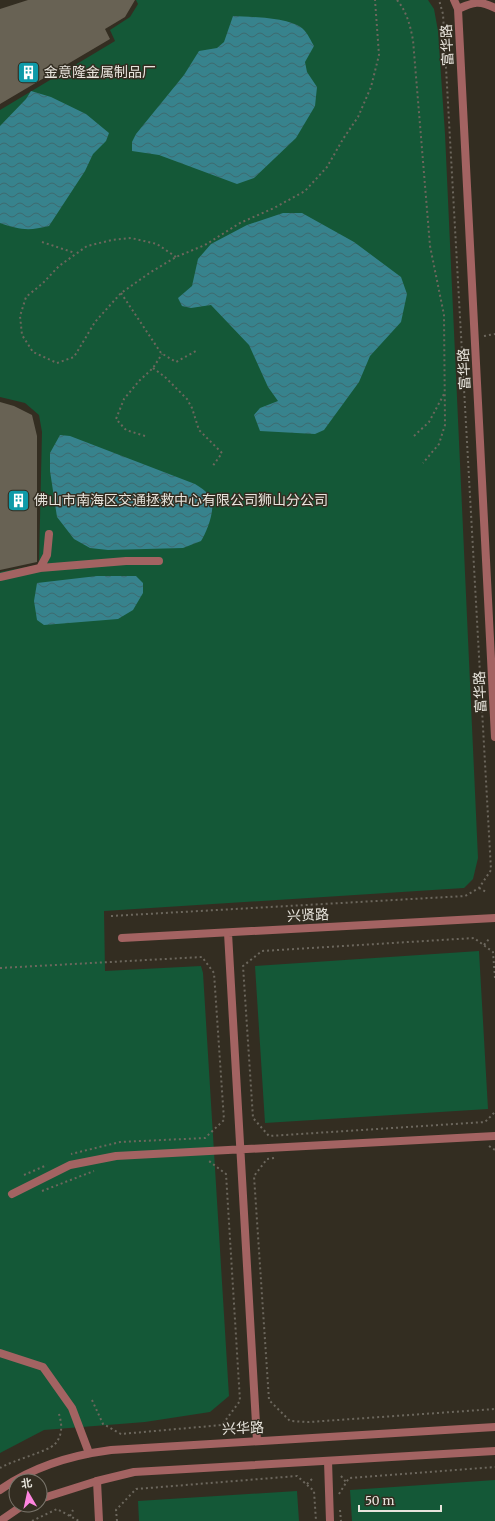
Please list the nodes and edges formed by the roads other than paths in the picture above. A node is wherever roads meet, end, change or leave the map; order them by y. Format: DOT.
graph roads {
  1 [pos="454,0"];
  2 [pos="495,8"];
  3 [pos="458,9"];
  4 [pos="49,534"];
  5 [pos="159,561"];
  6 [pos="40,568"];
  7 [pos="0,577"];
  8 [pos="495,737"];
  9 [pos="495,918"];
  10 [pos="228,933"];
  11 [pos="122,938"];
  12 [pos="495,1136"];
  13 [pos="241,1149"];
  14 [pos="12,1194"];
  15 [pos="0,1353"];
  16 [pos="495,1428"];
  17 [pos="257,1440"];
  18 [pos="495,1451"];
  19 [pos="89,1453"];
  20 [pos="328,1461"];
  21 [pos="97,1481"];
  22 [pos="0,1490"];
  23 [pos="48,1496"];
  24 [pos="12,1513"];
  25 [pos="0,1521"];
  26 [pos="99,1521"];
  27 [pos="330,1521"];
  1 -- 3 [label="street, 富华路"];
  2 -- 3 [label="street"];
  3 -- 8 [label="street, 富华路"];
  4 -- 6 [label="street"];
  5 -- 6 [label="street"];
  6 -- 7 [label="street"];
  9 -- 10 [label="street, 兴贤路"];
  10 -- 11 [label="street, 兴贤路"];
  10 -- 13 [label="street"];
  12 -- 13 [label="street"];
  13 -- 14 [label="street"];
  13 -- 17 [label="street"];
  15 -- 19 [label="street"];
  16 -- 17 [label="street, 兴华路"];
  17 -- 19 [label="street, 兴华路"];
  18 -- 20 [label="street"];
  19 -- 22 [label="street, 兴华路"];
  20 -- 21 [label="street"];
  20 -- 27 [label="street"];
  21 -- 23 [label="street"];
  21 -- 26 [label="street"];
  24 -- 25 [label="street"];
}
